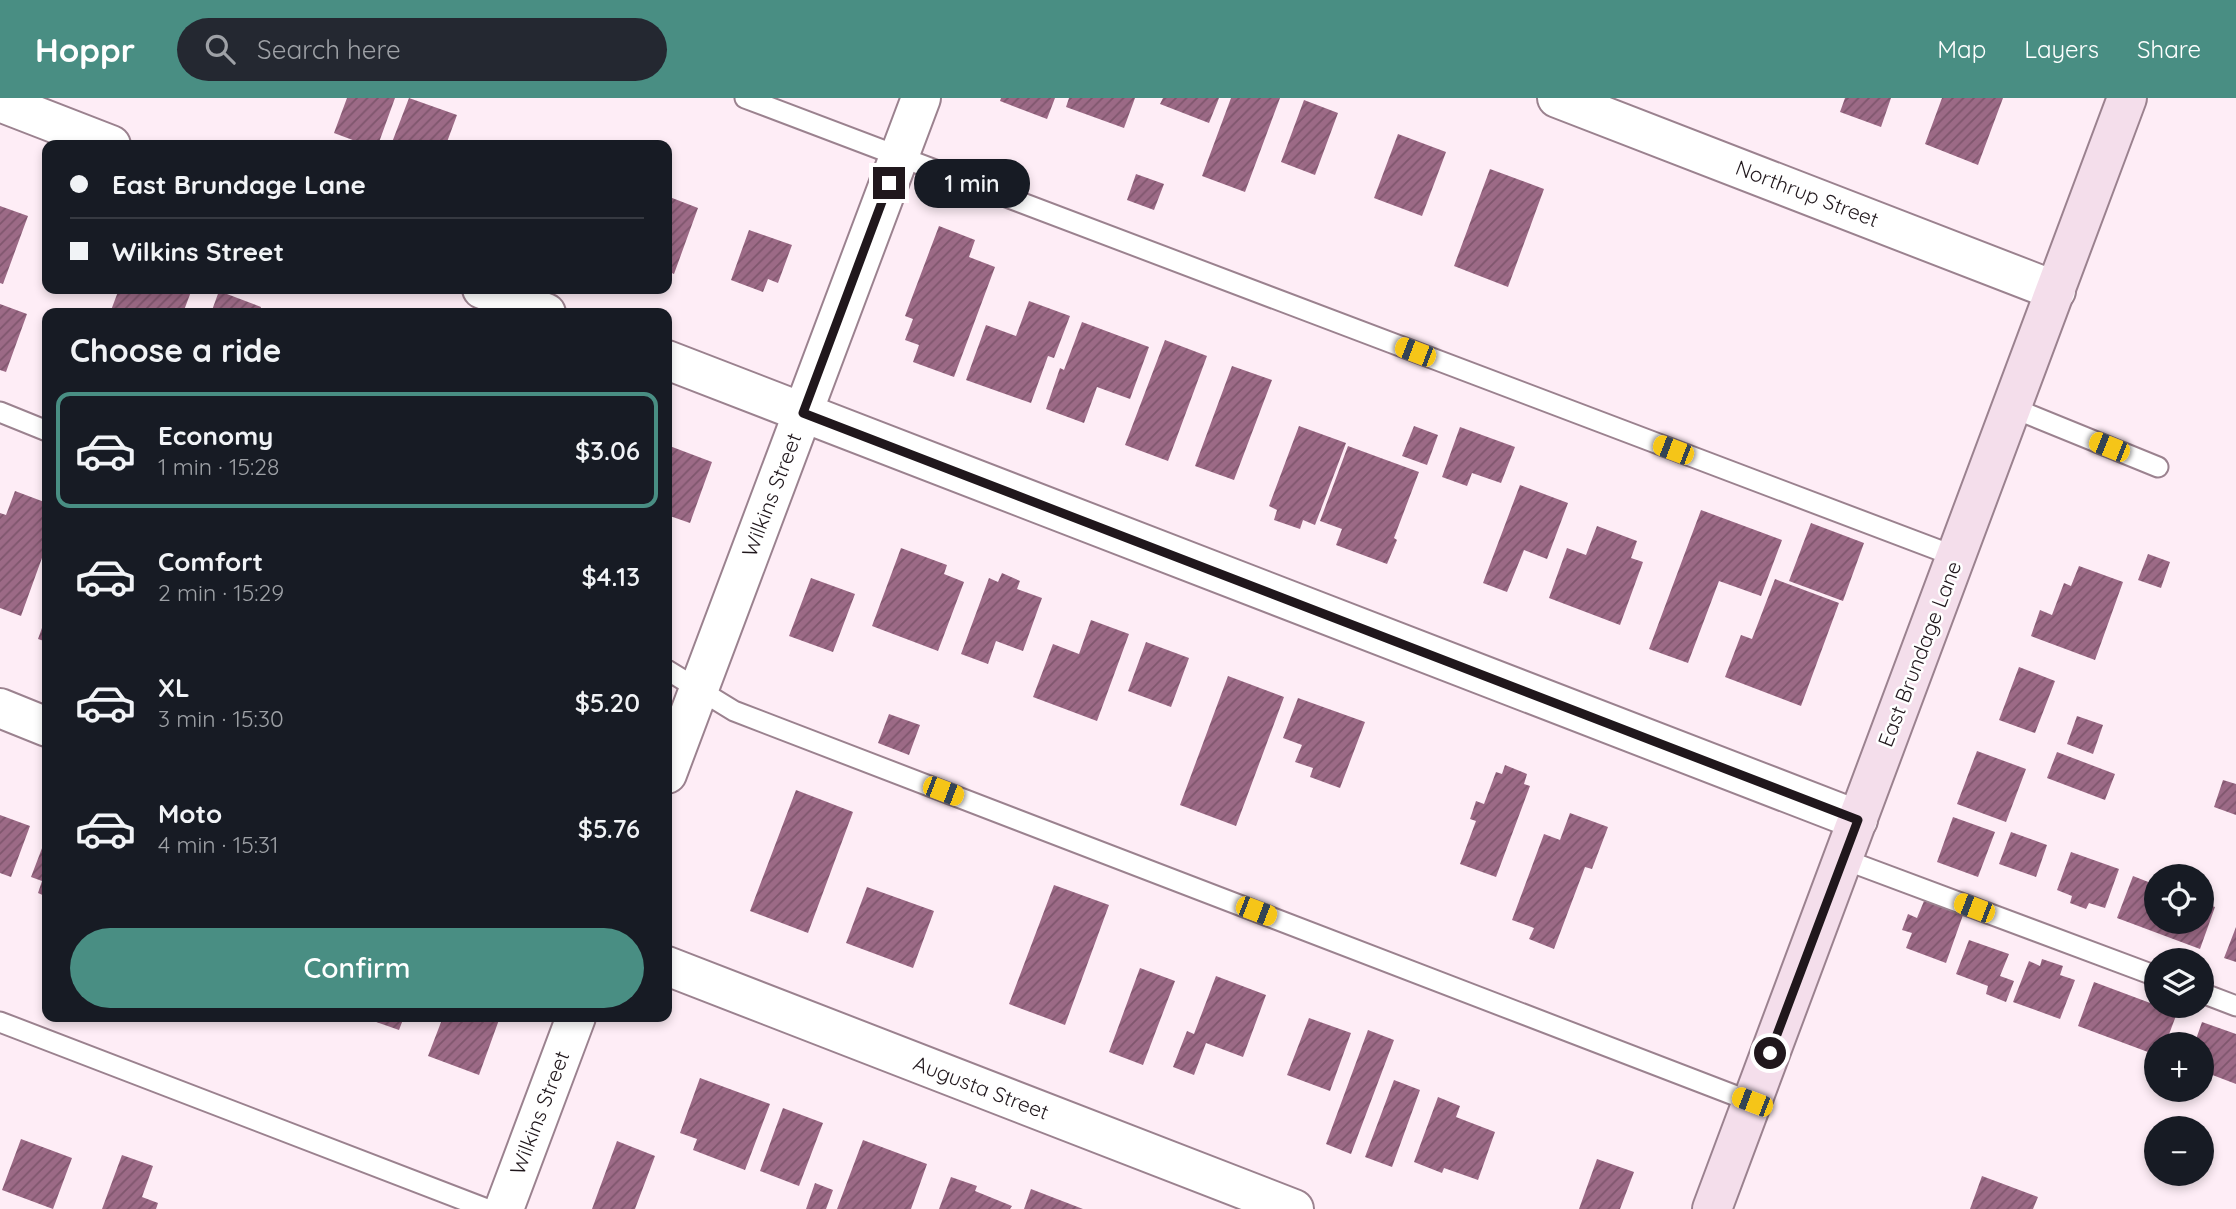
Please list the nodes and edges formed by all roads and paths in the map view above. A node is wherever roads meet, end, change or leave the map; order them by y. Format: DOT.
graph roads {
  1 [pos="745,98"];
  2 [pos="921,98"];
  3 [pos="1558,98"];
  4 [pos="2127,98"];
  5 [pos="0,102"];
  6 [pos="98,140"];
  7 [pos="899,157"];
  8 [pos="2056,291"];
  9 [pos="495,294"];
  10 [pos="533,308"];
  11 [pos="672,362"];
  12 [pos="2013,408"];
  13 [pos="0,412"];
  14 [pos="803,413"];
  15 [pos="42,428"];
  16 [pos="2158,467"];
  17 [pos="1956,557"];
  18 [pos="672,673"];
  19 [pos="698,691"];
  20 [pos="0,708"];
  21 [pos="42,725"];
  22 [pos="672,761"];
  23 [pos="1858,820"];
  24 [pos="1843,859"];
  25 [pos="672,968"];
  26 [pos="2144,972"];
  27 [pos="2214,998"];
  28 [pos="2236,1006"];
  29 [pos="0,1022"];
  30 [pos="574,1022"];
  31 [pos="1752,1102"];
  32 [pos="487,1209"];
  33 [pos="504,1209"];
  34 [pos="1294,1209"];
  35 [pos="1712,1209"];
  1 -- 7 [label="lane"];
  2 -- 7 [label="street, Wilkins Street"];
  3 -- 8 [label="street, Northrup Street"];
  4 -- 8 [label="main road, East Brundage Lane"];
  5 -- 6 [label="street"];
  7 -- 14 [label="street, Wilkins Street"];
  7 -- 17 [label="lane"];
  8 -- 12 [label="main road, East Brundage Lane"];
  9 -- 10 [label="street"];
  11 -- 14 [label="street"];
  12 -- 16 [label="lane"];
  12 -- 17 [label="main road, East Brundage Lane"];
  13 -- 15 [label="lane"];
  14 -- 19 [label="street, Wilkins Street"];
  14 -- 23 [label="street"];
  17 -- 23 [label="main road, East Brundage Lane"];
  18 -- 19 [label="lane"];
  19 -- 22 [label="street, Wilkins Street"];
  19 -- 31 [label="lane"];
  20 -- 21 [label="street"];
  23 -- 24 [label="main road, East Brundage Lane"];
  24 -- 26 [label="lane"];
  24 -- 31 [label="main road, East Brundage Lane"];
  25 -- 34 [label="street, Augusta Street"];
  27 -- 28 [label="lane"];
  29 -- 32 [label="lane"];
  30 -- 33 [label="street, Wilkins Street"];
  31 -- 35 [label="main road, East Brundage Lane"];
}
